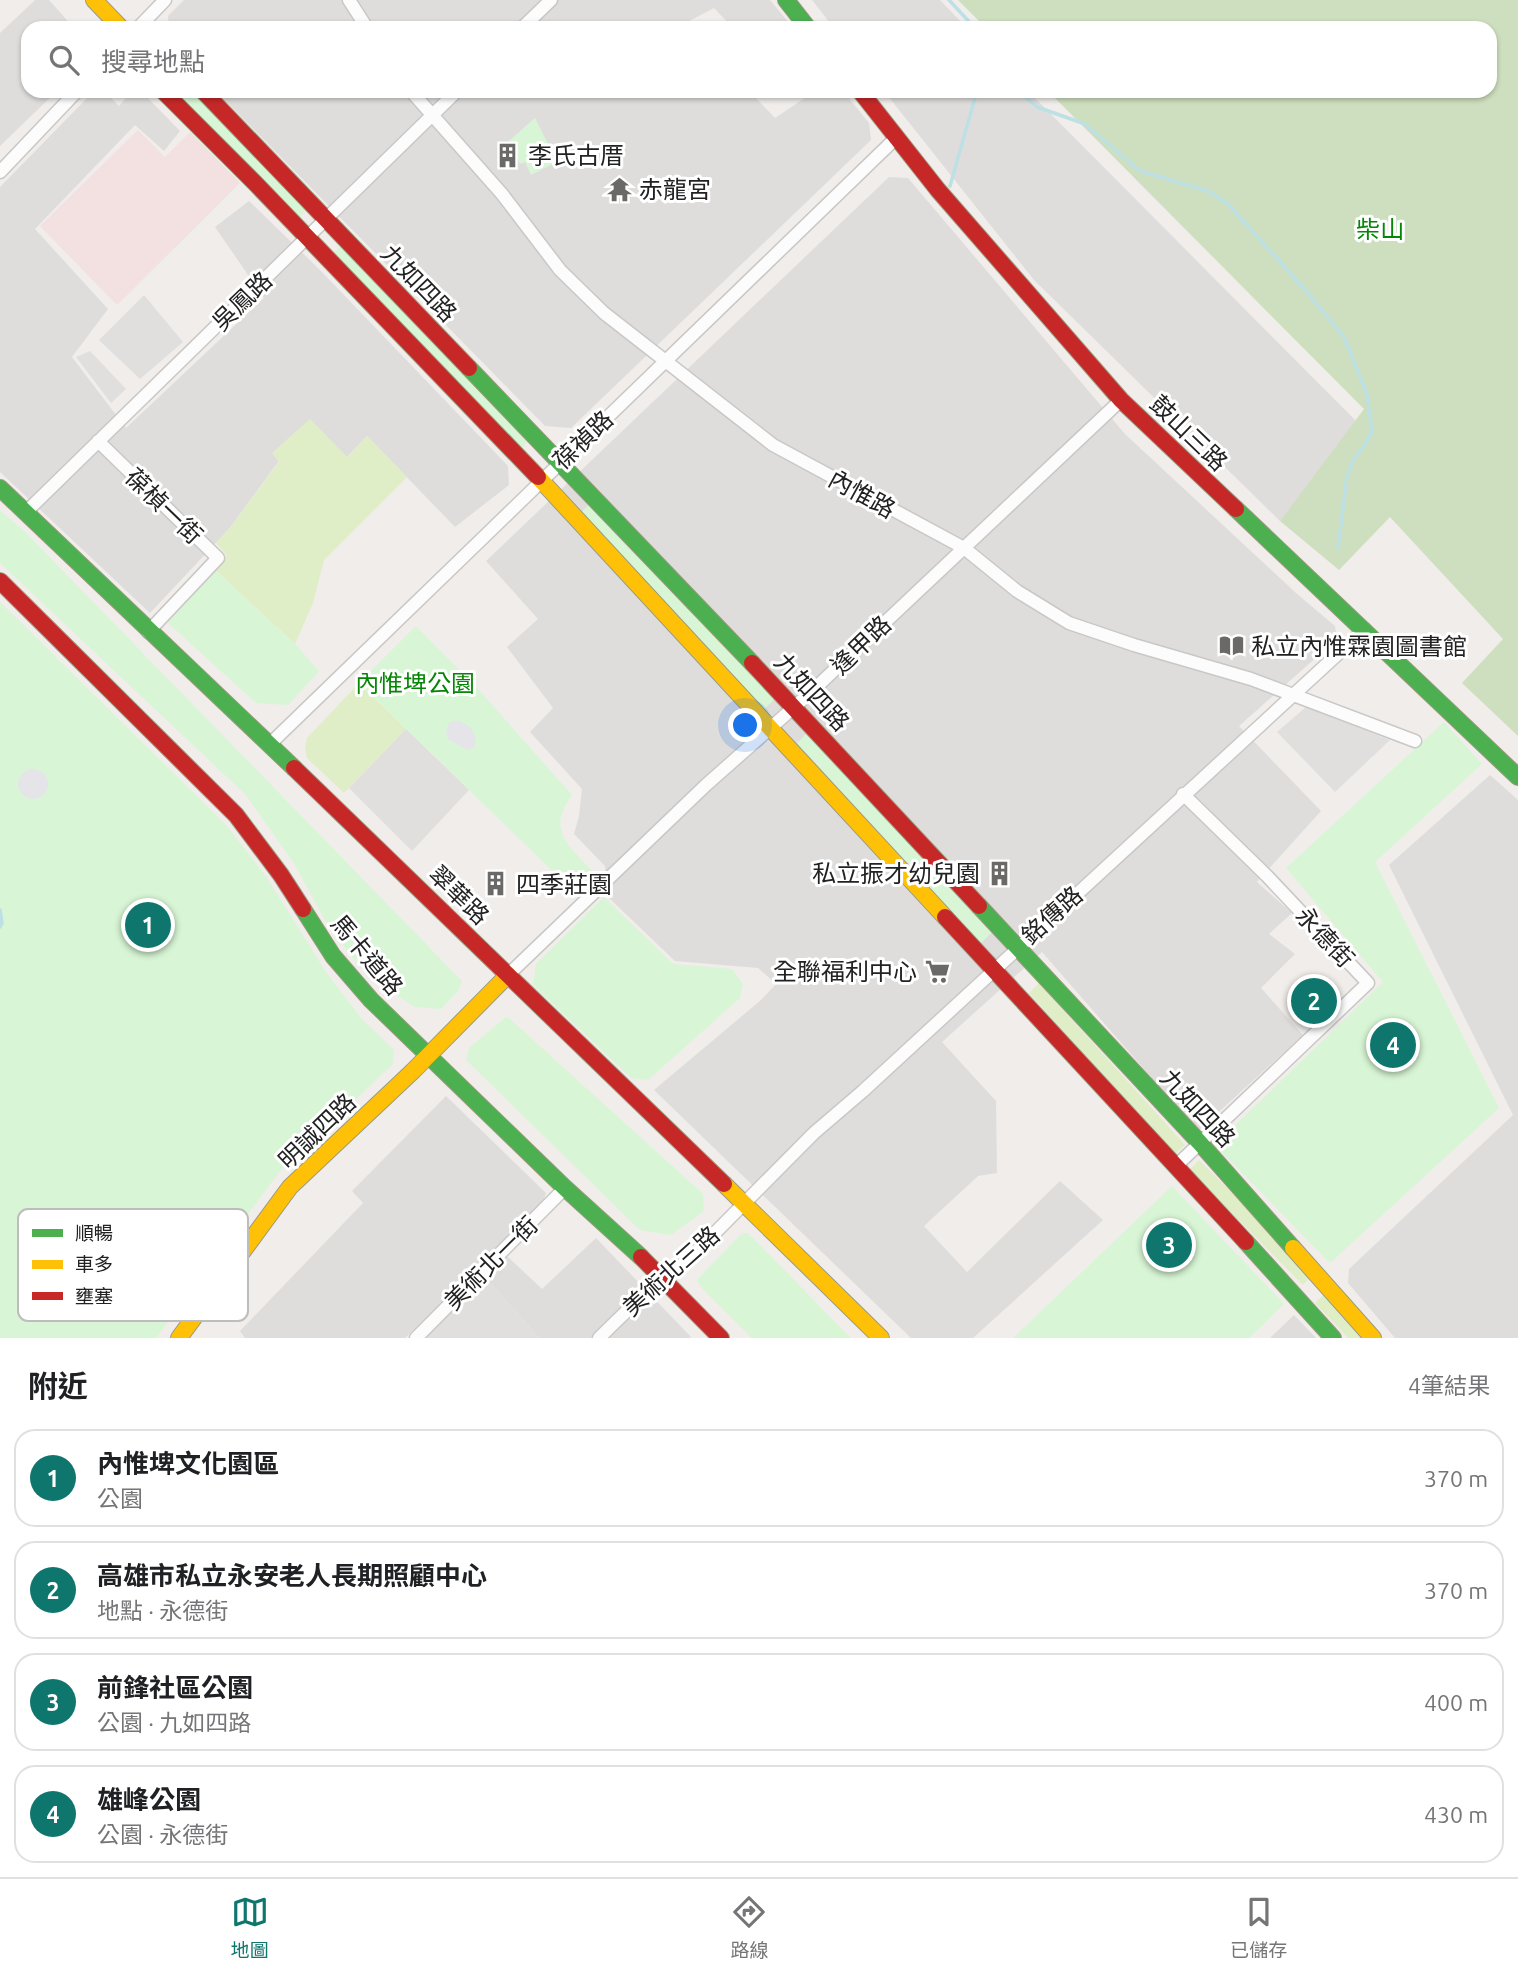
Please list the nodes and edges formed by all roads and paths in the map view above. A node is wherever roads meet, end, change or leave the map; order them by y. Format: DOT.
graph roads {
  1 [pos="94,0"];
  2 [pos="165,0"];
  3 [pos="551,0"];
  4 [pos="786,0"];
  5 [pos="350,1"];
  6 [pos="114,21"];
  7 [pos="145,21"];
  8 [pos="363,21"];
  9 [pos="529,21"];
  10 [pos="802,21"];
  11 [pos="70,98"];
  12 [pos="170,98"];
  13 [pos="210,98"];
  14 [pos="417,98"];
  15 [pos="450,98"];
  16 [pos="866,98"];
  17 [pos="432,115"];
  18 [pos="897,137"];
  19 [pos="0,172"];
  20 [pos="326,219"];
  21 [pos="307,237"];
  22 [pos="665,361"];
  23 [pos="1121,400"];
  24 [pos="98,441"];
  25 [pos="560,463"];
  26 [pos="541,481"];
  27 [pos="0,488"];
  28 [pos="27,511"];
  29 [pos="964,548"];
  30 [pos="0,581"];
  31 [pos="1364,629"];
  32 [pos="148,632"];
  33 [pos="1294,694"];
  34 [pos="794,708"];
  35 [pos="769,728"];
  36 [pos="1415,741"];
  37 [pos="270,744"];
  38 [pos="1518,777"];
  39 [pos="1183,794"];
  40 [pos="1017,947"];
  41 [pos="994,968"];
  42 [pos="508,975"];
  43 [pos="428,1054"];
  44 [pos="1199,1143"];
  45 [pos="1177,1165"];
  46 [pos="565,1188"];
  47 [pos="743,1204"];
  48 [pos="248,1244"];
  49 [pos="663,1280"];
  50 [pos="191,1321"];
  51 [pos="179,1338"];
  52 [pos="416,1338"];
  53 [pos="599,1338"];
  54 [pos="721,1338"];
  55 [pos="881,1338"];
  56 [pos="1333,1338"];
  57 [pos="1373,1338"];
  1 -- 6 [label="street"];
  2 -- 7 [label="street"];
  3 -- 9 [label="street"];
  4 -- 10 [label="street"];
  5 -- 8 [label="street"];
  11 -- 19 [label="street"];
  12 -- 21 [label="street, 九如四路"];
  13 -- 20 [label="street, 九如四路"];
  14 -- 17 [label="street, 內惟路"];
  15 -- 17 [label="street, 吳鳳路"];
  16 -- 18 [label="street, 鼓山三路"];
  17 -- 20 [label="street, 吳鳳路"];
  17 -- 22 [label="street, 內惟路"];
  18 -- 22 [label="street, 葆禎路"];
  18 -- 23 [label="street, 鼓山三路"];
  20 -- 21 [label="street, 吳鳳路"];
  20 -- 25 [label="street, 九如四路"];
  21 -- 24 [label="street, 吳鳳路"];
  21 -- 26 [label="street, 九如四路"];
  22 -- 25 [label="street, 葆禎路"];
  22 -- 29 [label="street, 內惟路"];
  23 -- 29 [label="street, 逢甲路"];
  23 -- 31 [label="street, 鼓山三路"];
  24 -- 28 [label="street, 吳鳳路"];
  24 -- 32 [label="street, 葆楨一街"];
  25 -- 26 [label="street, 葆禎路"];
  25 -- 34 [label="street, 九如四路"];
  26 -- 35 [label="street, 九如四路"];
  26 -- 37 [label="street, 葆禎路"];
  27 -- 28 [label="street, 翠華路"];
  28 -- 32 [label="street, 翠華路"];
  29 -- 33 [label="street, 內惟路"];
  29 -- 34 [label="street, 逢甲路"];
  30 -- 43 [label="street, 馬卡道路"];
  31 -- 33 [label="street, 銘傳路"];
  31 -- 38 [label="street, 鼓山三路"];
  32 -- 37 [label="street, 翠華路"];
  33 -- 36 [label="street, 內惟路"];
  33 -- 39 [label="street, 銘傳路"];
  34 -- 35 [label="street, 逢甲路"];
  34 -- 40 [label="street, 九如四路"];
  35 -- 41 [label="street, 九如四路"];
  35 -- 42 [label="street, 逢甲路"];
  37 -- 42 [label="street, 翠華路"];
  39 -- 40 [label="street, 銘傳路"];
  39 -- 44 [label="street, 永德街"];
  40 -- 41 [label="street, 銘傳路"];
  40 -- 44 [label="street, 九如四路"];
  41 -- 45 [label="street, 九如四路"];
  41 -- 47 [label="street, 銘傳路"];
  42 -- 43 [label="street, 明誠四路"];
  42 -- 47 [label="street, 翠華路"];
  43 -- 46 [label="street, 馬卡道路"];
  43 -- 48 [label="street, 明誠四路"];
  44 -- 45 [label="street, 永德街"];
  44 -- 57 [label="street, 九如四路"];
  45 -- 56 [label="street, 九如四路"];
  46 -- 49 [label="street, 馬卡道路"];
  46 -- 52 [label="street, 美術北一街"];
  47 -- 49 [label="street, 美術北三路"];
  47 -- 55 [label="street, 翠華路"];
  49 -- 53 [label="street, 美術北三路"];
  49 -- 54 [label="street, 馬卡道路"];
  50 -- 51 [label="street, 明誠四路"];
}
